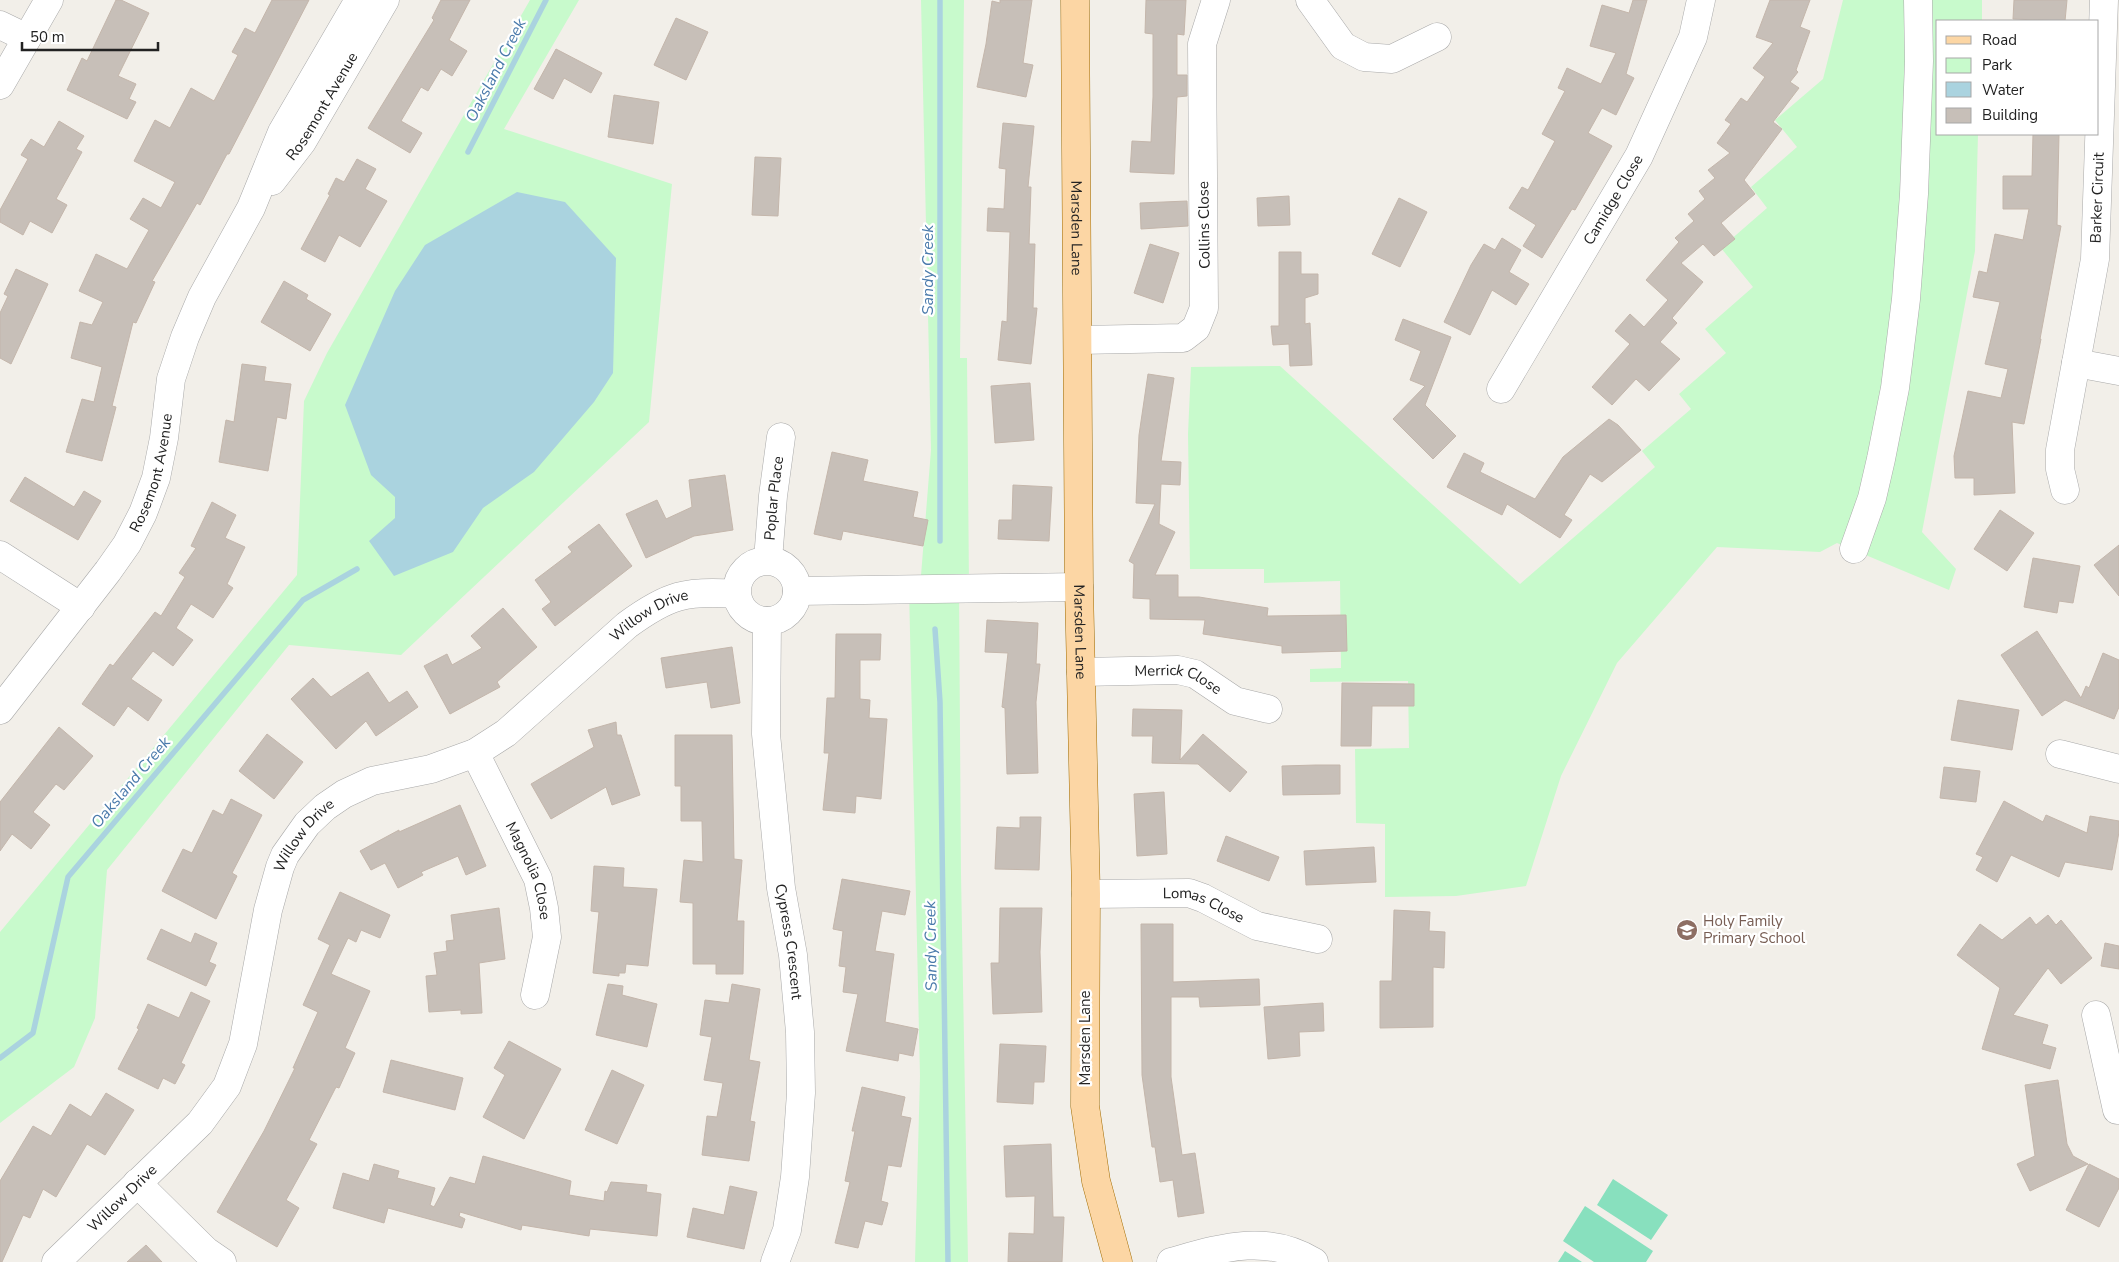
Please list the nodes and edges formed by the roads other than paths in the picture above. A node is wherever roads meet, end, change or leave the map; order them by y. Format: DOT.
graph roads {
  1 [pos="49,0"];
  2 [pos="358,0"];
  3 [pos="385,0"];
  4 [pos="1075,0"];
  5 [pos="1310,0"];
  6 [pos="1701,0"];
  7 [pos="1918,0"];
  8 [pos="2104,0"];
  9 [pos="1216,1"];
  10 [pos="0,25"];
  11 [pos="27,38"];
  12 [pos="1437,38"];
  13 [pos="0,84"];
  14 [pos="251,208"];
  15 [pos="1078,340"];
  16 [pos="2076,363"];
  17 [pos="2119,371"];
  18 [pos="1502,389"];
  19 [pos="781,437"];
  20 [pos="2065,490"];
  21 [pos="1854,549"];
  22 [pos="0,555"];
  23 [pos="768,560"];
  24 [pos="1079,587"];
  25 [pos="797,591"];
  26 [pos="736,594"];
  27 [pos="81,607"];
  28 [pos="767,621"];
  29 [pos="1081,672"];
  30 [pos="1268,709"];
  31 [pos="0,710"];
  32 [pos="475,753"];
  33 [pos="2060,754"];
  34 [pos="2119,769"];
  35 [pos="1086,894"];
  36 [pos="1318,939"];
  37 [pos="535,996"];
  38 [pos="2096,1016"];
  39 [pos="2119,1110"];
  40 [pos="137,1183"];
  41 [pos="56,1262"];
  42 [pos="222,1262"];
  43 [pos="775,1262"];
  44 [pos="1118,1262"];
  45 [pos="1171,1262"];
  46 [pos="1314,1262"];
  1 -- 11 [label="street"];
  2 -- 14 [label="street, Rosemont Avenue"];
  3 -- 14 [label="street, Rosemont Avenue"];
  4 -- 15 [label="main road, Marsden Lane"];
  5 -- 12 [label="street"];
  6 -- 18 [label="street, Camidge Close"];
  7 -- 21 [label="street"];
  8 -- 16 [label="street, Barker Circuit"];
  9 -- 15 [label="street, Collins Close"];
  10 -- 11 [label="street"];
  11 -- 13 [label="street"];
  14 -- 27 [label="street, Rosemont Avenue"];
  15 -- 24 [label="main road, Marsden Lane"];
  16 -- 17 [label="street"];
  16 -- 20 [label="street, Barker Circuit"];
  19 -- 23 [label="street, Poplar Place"];
  22 -- 27 [label="street"];
  23 -- 25 [label="street"];
  23 -- 26 [label="street"];
  24 -- 25 [label="street"];
  24 -- 29 [label="main road, Marsden Lane"];
  25 -- 28 [label="street"];
  26 -- 28 [label="street"];
  26 -- 32 [label="street, Willow Drive"];
  27 -- 31 [label="street, Rosemont Avenue"];
  28 -- 43 [label="street, Cypress Crescent"];
  29 -- 30 [label="street, Merrick Close"];
  29 -- 35 [label="main road, Marsden Lane"];
  32 -- 37 [label="street, Magnolia Close"];
  32 -- 40 [label="street, Willow Drive"];
  33 -- 34 [label="street"];
  35 -- 36 [label="street, Lomas Close"];
  35 -- 44 [label="main road, Marsden Lane"];
  38 -- 39 [label="street"];
  40 -- 41 [label="street, Willow Drive"];
  40 -- 42 [label="street"];
  45 -- 46 [label="street"];
}
